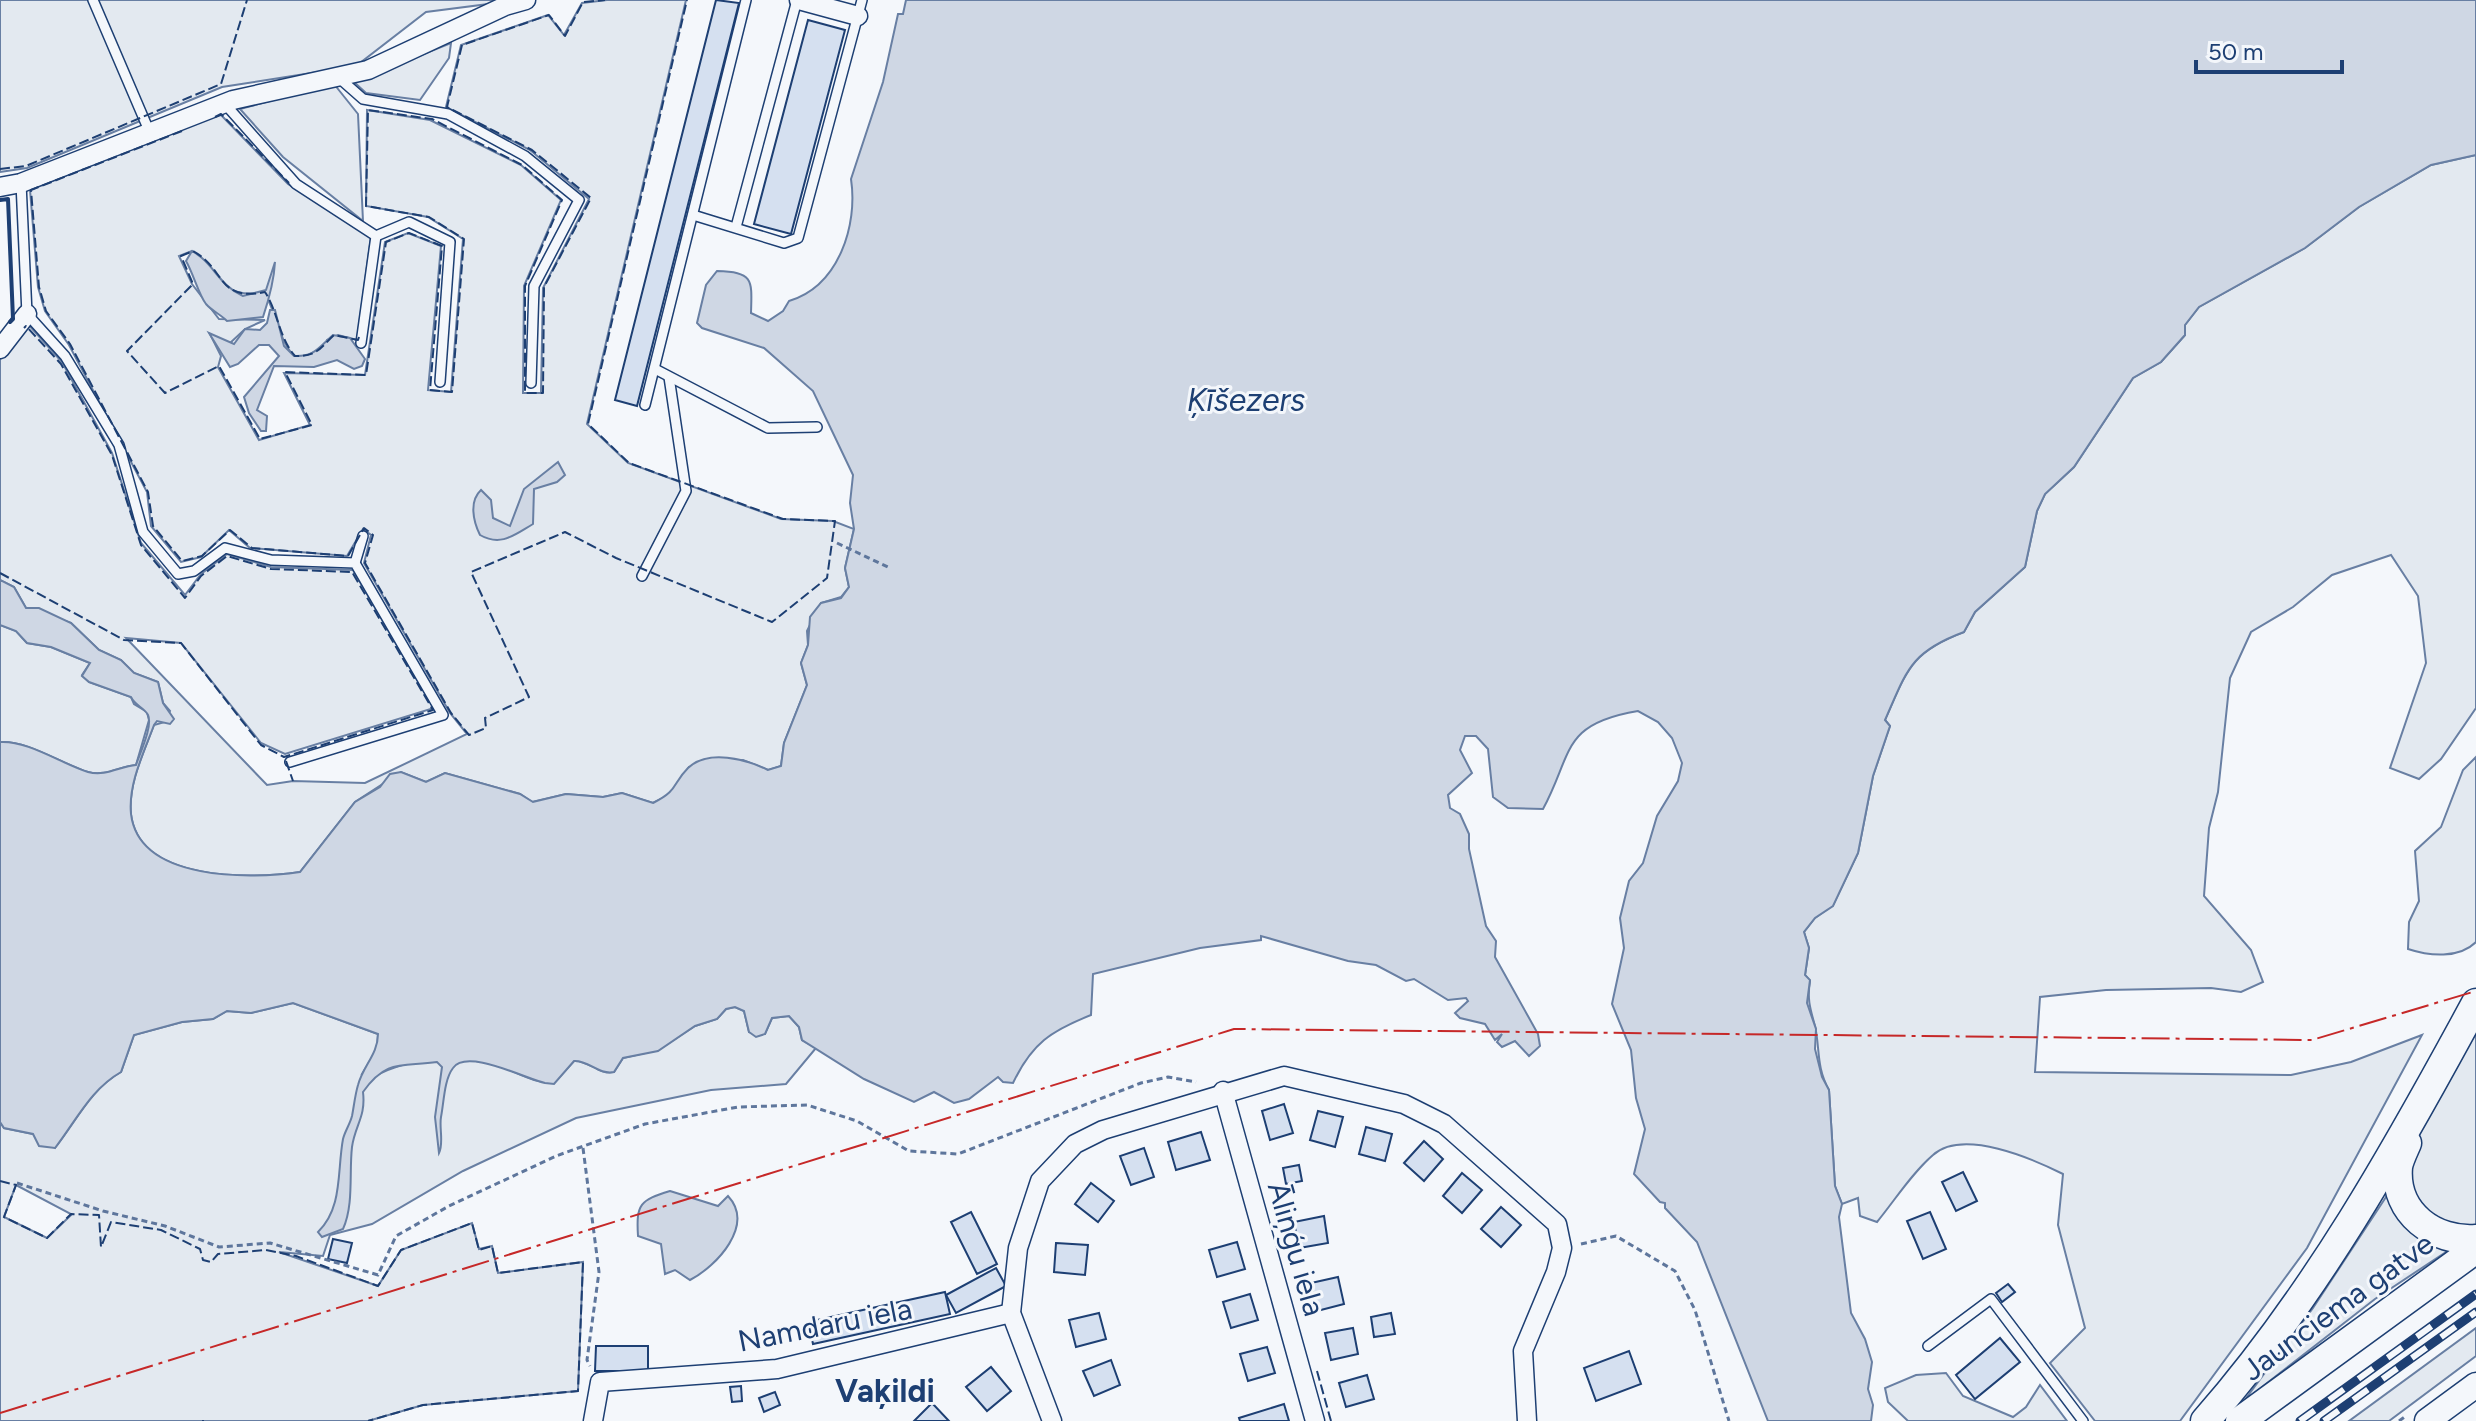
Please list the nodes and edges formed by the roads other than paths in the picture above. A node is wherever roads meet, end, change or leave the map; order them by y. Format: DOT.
graph roads {
  1 [pos="93,0"];
  2 [pos="526,0"];
  3 [pos="746,0"];
  4 [pos="798,0"];
  5 [pos="507,3"];
  6 [pos="860,8"];
  7 [pos="338,77"];
  8 [pos="225,104"];
  9 [pos="150,133"];
  10 [pos="21,183"];
  11 [pos="0,187"];
  12 [pos="693,215"];
  13 [pos="736,227"];
  14 [pos="376,236"];
  15 [pos="27,314"];
  16 [pos="361,343"];
  17 [pos="0,349"];
  18 [pos="655,369"];
  19 [pos="669,377"];
  20 [pos="440,382"];
  21 [pos="531,383"];
  22 [pos="645,405"];
  23 [pos="817,427"];
  24 [pos="363,536"];
  25 [pos="355,563"];
  26 [pos="642,576"];
  27 [pos="290,762"];
  28 [pos="2476,1003"];
  29 [pos="1217,1093"];
  30 [pos="2417,1112"];
  31 [pos="2476,1239"];
  32 [pos="2476,1249"];
  33 [pos="1011,1313"];
  34 [pos="1928,1346"];
  35 [pos="2476,1385"];
  36 [pos="593,1421"];
  37 [pos="1052,1421"];
  38 [pos="1315,1421"];
  39 [pos="1527,1421"];
  40 [pos="2083,1421"];
  41 [pos="2205,1421"];
  42 [pos="2240,1421"];
  43 [pos="2427,1421"];
  1 -- 9 [label="lane"];
  2 -- 5 [label="street"];
  3 -- 12 [label="lane"];
  4 -- 6 [label="street"];
  4 -- 13 [label="lane"];
  5 -- 7 [label="street"];
  6 -- 13 [label="lane"];
  7 -- 8 [label="street"];
  7 -- 21 [label="lane"];
  8 -- 9 [label="street"];
  8 -- 14 [label="lane"];
  9 -- 10 [label="street"];
  10 -- 11 [label="street"];
  10 -- 15 [label="lane"];
  12 -- 13 [label="lane"];
  12 -- 18 [label="lane"];
  14 -- 16 [label="lane"];
  14 -- 20 [label="lane"];
  15 -- 17 [label="street"];
  15 -- 25 [label="lane"];
  18 -- 19 [label="lane"];
  18 -- 22 [label="lane"];
  19 -- 23 [label="lane"];
  19 -- 26 [label="lane"];
  24 -- 25 [label="lane"];
  25 -- 27 [label="lane"];
  28 -- 30 [label="main road"];
  29 -- 33 [label="street"];
  29 -- 38 [label="street, Āliņģu iela"];
  29 -- 39 [label="street"];
  30 -- 31 [label="main road"];
  30 -- 41 [label="main road"];
  32 -- 42 [label="main road, Jaunciema gatve"];
  33 -- 36 [label="street, Namdaru iela"];
  33 -- 37 [label="street"];
  34 -- 40 [label="lane"];
  35 -- 43 [label="main road"];
}
